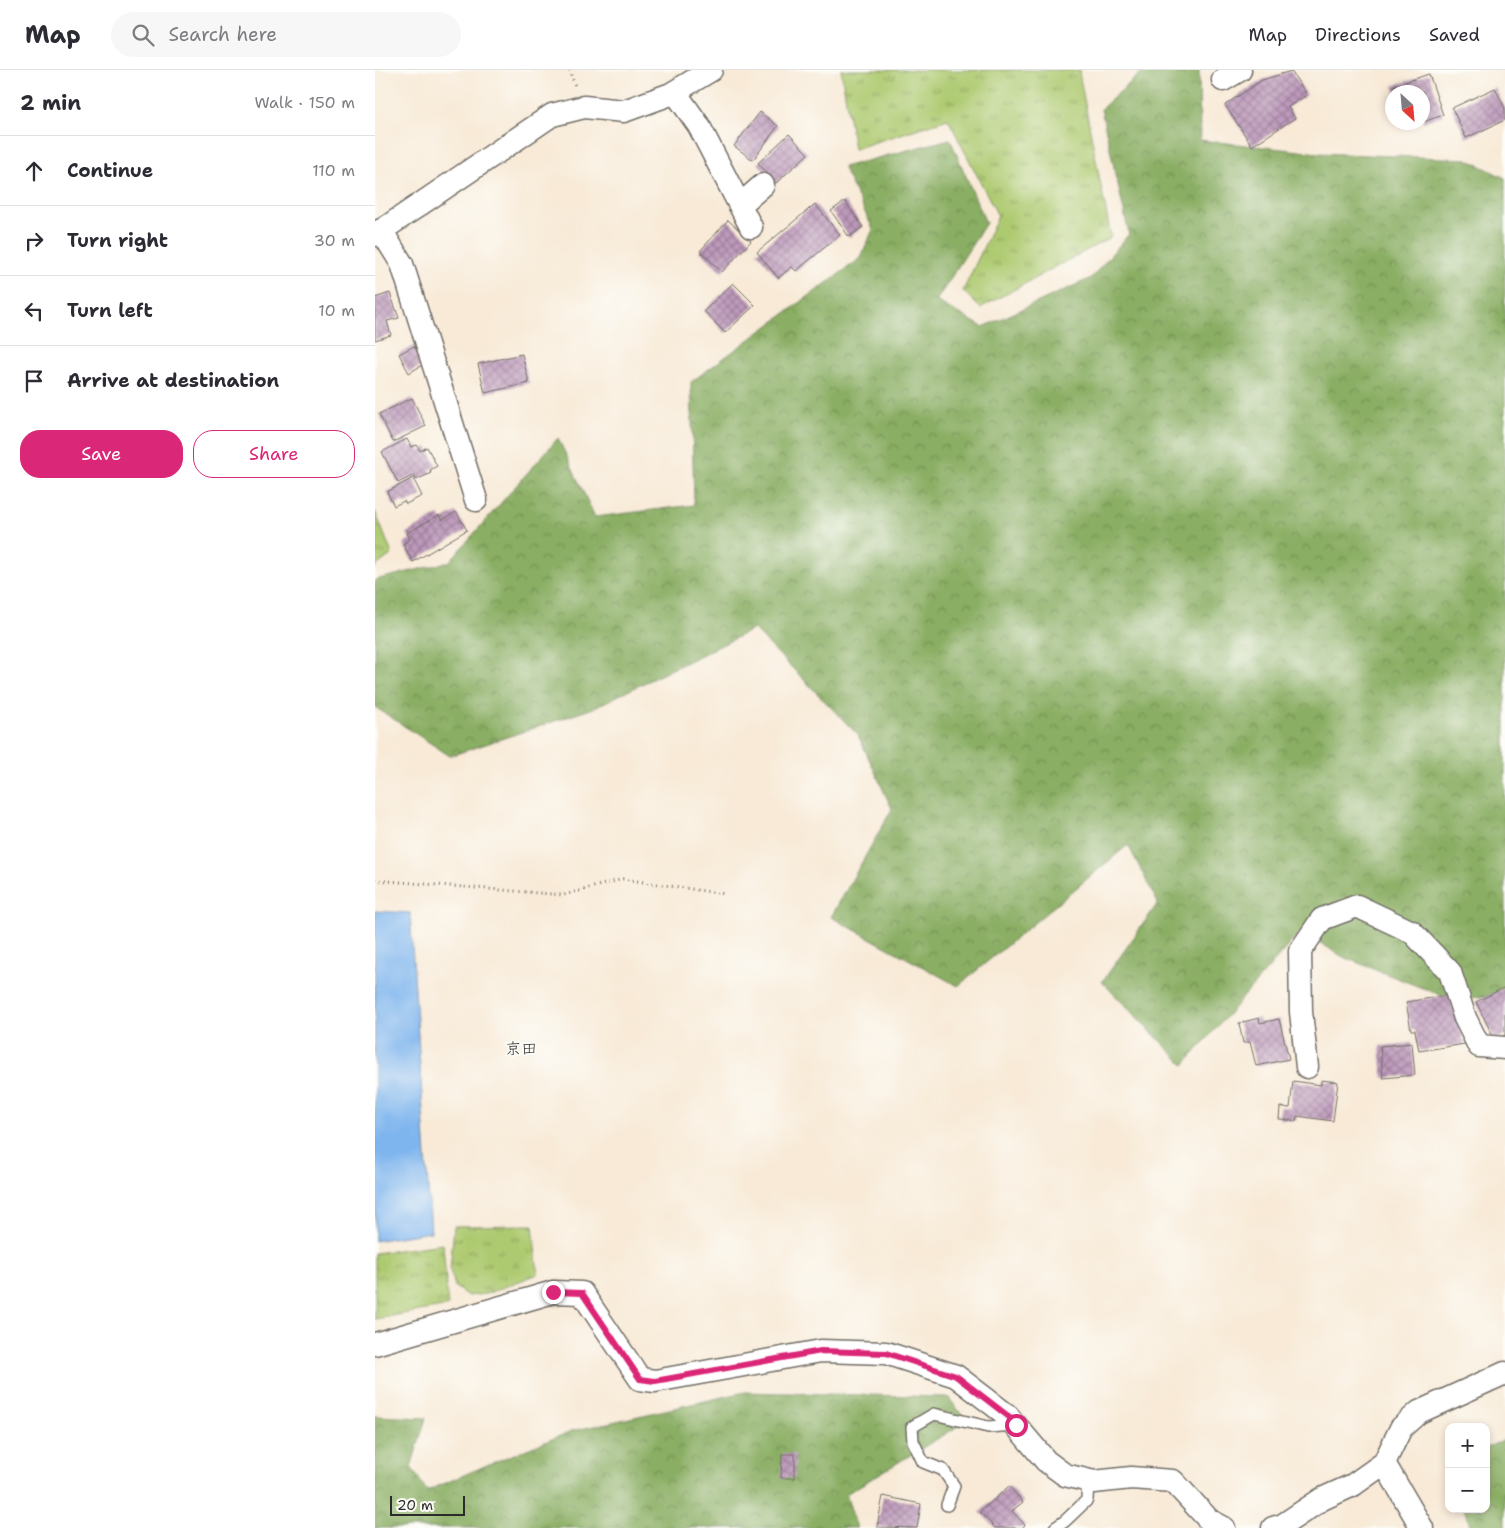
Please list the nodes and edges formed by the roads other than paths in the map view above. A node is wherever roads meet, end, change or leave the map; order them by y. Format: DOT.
graph roads {
  1 [pos="711,70"];
  2 [pos="675,92"];
  3 [pos="763,185"];
  4 [pos="740,205"];
  5 [pos="751,227"];
  6 [pos="378,232"];
  7 [pos="476,500"];
  8 [pos="1505,1048"];
  9 [pos="1307,1068"];
  10 [pos="375,1344"];
  11 [pos="1505,1373"];
  12 [pos="1016,1425"];
  13 [pos="1384,1463"];
  14 [pos="1088,1480"];
  15 [pos="947,1505"];
  16 [pos="1055,1528"];
  17 [pos="1224,1528"];
  18 [pos="1273,1528"];
  19 [pos="1422,1528"];
  1 -- 2 [label="street"];
  2 -- 4 [label="street"];
  2 -- 6 [label="street"];
  3 -- 4 [label="street"];
  4 -- 5 [label="street"];
  6 -- 7 [label="street"];
  8 -- 9 [label="street"];
  10 -- 12 [label="street"];
  11 -- 13 [label="street"];
  12 -- 14 [label="street"];
  12 -- 15 [label="lane"];
  13 -- 18 [label="street"];
  13 -- 19 [label="street"];
  14 -- 16 [label="lane"];
  14 -- 17 [label="street"];
}
